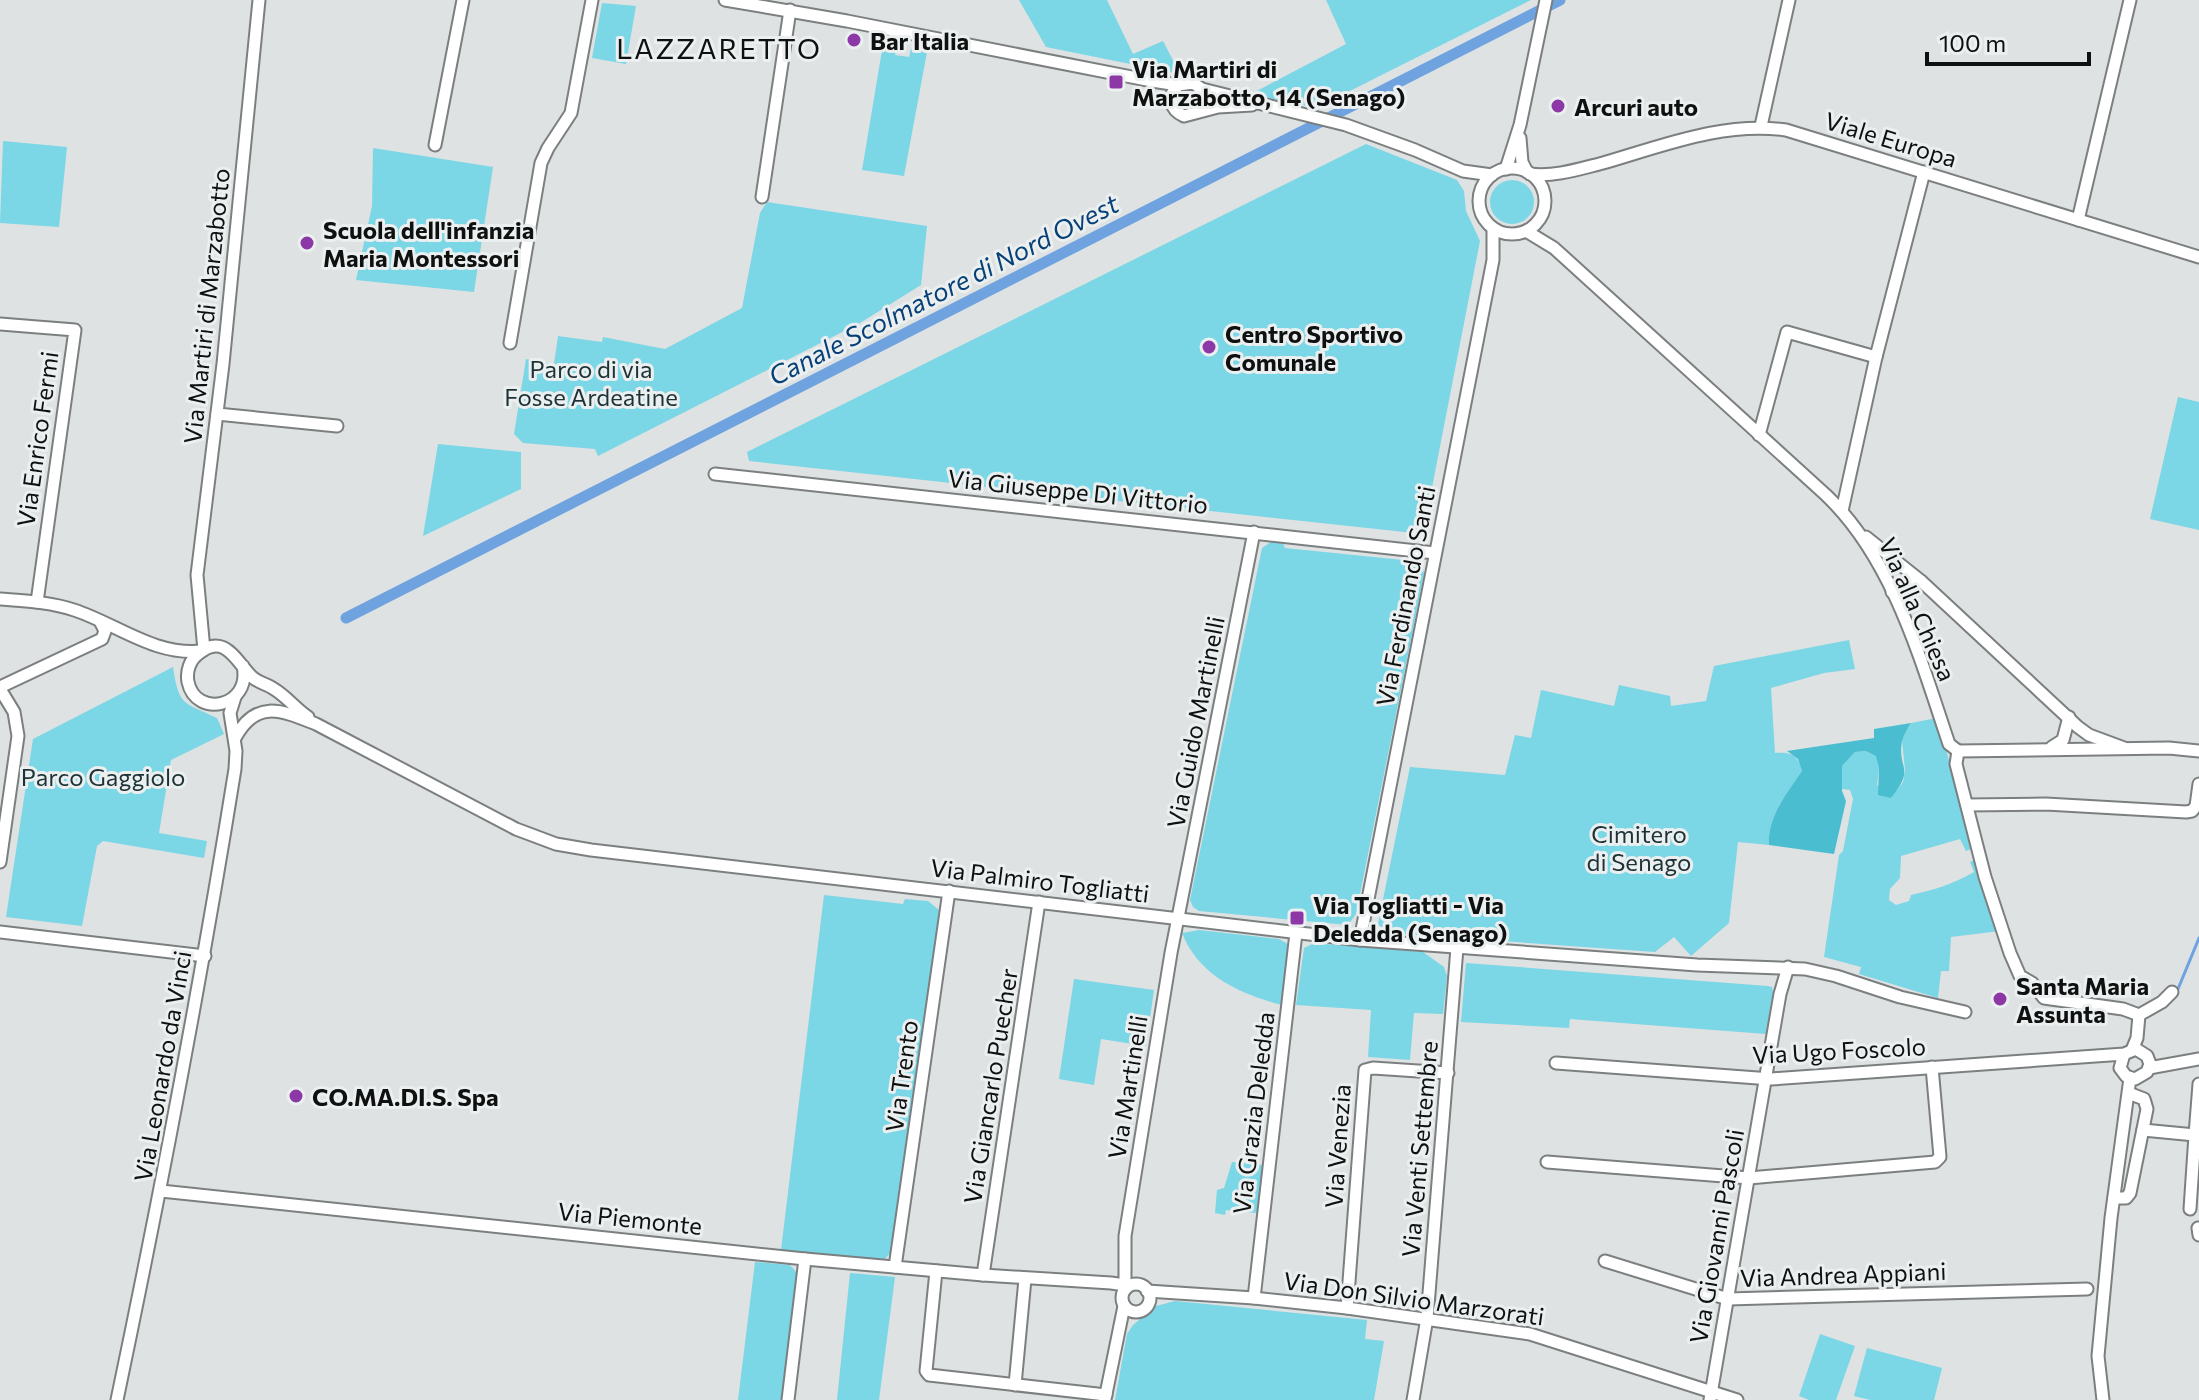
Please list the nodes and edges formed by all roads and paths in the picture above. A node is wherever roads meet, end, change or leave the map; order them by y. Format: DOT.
graph roads {
  1 [pos="259,0"];
  2 [pos="463,0"];
  3 [pos="592,0"];
  4 [pos="725,0"];
  5 [pos="1546,0"];
  6 [pos="1789,0"];
  7 [pos="2130,0"];
  8 [pos="790,10"];
  9 [pos="1152,81"];
  10 [pos="1178,85"];
  11 [pos="1202,89"];
  12 [pos="1171,97"];
  13 [pos="1264,105"];
  14 [pos="1201,110"];
  15 [pos="1520,125"];
  16 [pos="1761,126"];
  17 [pos="435,145"];
  18 [pos="1506,169"];
  19 [pos="1463,171"];
  20 [pos="1924,172"];
  21 [pos="1528,173"];
  22 [pos="1567,173"];
  23 [pos="1492,175"];
  24 [pos="1480,194"];
  25 [pos="762,197"];
  26 [pos="1544,197"];
  27 [pos="1539,219"];
  28 [pos="2078,220"];
  29 [pos="1493,228"];
  30 [pos="1526,231"];
  31 [pos="1512,234"];
  32 [pos="1554,248"];
  33 [pos="2199,257"];
  34 [pos="1493,260"];
  35 [pos="0,324"];
  36 [pos="510,343"];
  37 [pos="1876,357"];
  38 [pos="217,414"];
  39 [pos="337,426"];
  40 [pos="1759,435"];
  41 [pos="715,474"];
  42 [pos="1842,511"];
  43 [pos="1859,531"];
  44 [pos="1254,532"];
  45 [pos="1435,553"];
  46 [pos="1921,581"];
  47 [pos="1892,592"];
  48 [pos="0,599"];
  49 [pos="37,602"];
  50 [pos="202,617"];
  51 [pos="100,621"];
  52 [pos="131,635"];
  53 [pos="102,639"];
  54 [pos="225,648"];
  55 [pos="164,649"];
  56 [pos="203,650"];
  57 [pos="243,666"];
  58 [pos="188,673"];
  59 [pos="264,684"];
  60 [pos="0,688"];
  61 [pos="238,694"];
  62 [pos="211,704"];
  63 [pos="2069,717"];
  64 [pos="231,724"];
  65 [pos="316,724"];
  66 [pos="235,738"];
  67 [pos="2124,748"];
  68 [pos="2048,749"];
  69 [pos="1958,751"];
  70 [pos="2199,751"];
  71 [pos="2199,784"];
  72 [pos="1967,805"];
  73 [pos="0,862"];
  74 [pos="949,891"];
  75 [pos="1039,902"];
  76 [pos="1178,919"];
  77 [pos="0,932"];
  78 [pos="1296,933"];
  79 [pos="1360,940"];
  80 [pos="1457,948"];
  81 [pos="205,956"];
  82 [pos="1788,967"];
  83 [pos="1769,968"];
  84 [pos="2172,992"];
  85 [pos="1780,994"];
  86 [pos="1965,1012"];
  87 [pos="2139,1015"];
  88 [pos="2138,1053"];
  89 [pos="2194,1060"];
  90 [pos="1556,1063"];
  91 [pos="1932,1067"];
  92 [pos="1448,1073"];
  93 [pos="2132,1078"];
  94 [pos="1766,1079"];
  95 [pos="2199,1084"];
  96 [pos="2131,1094"];
  97 [pos="2125,1115"];
  98 [pos="2143,1130"];
  99 [pos="2195,1135"];
  100 [pos="1547,1162"];
  101 [pos="1749,1178"];
  102 [pos="161,1191"];
  103 [pos="2114,1198"];
  104 [pos="2190,1209"];
  105 [pos="2198,1228"];
  106 [pos="2199,1235"];
  107 [pos="805,1259"];
  108 [pos="1605,1261"];
  109 [pos="1124,1263"];
  110 [pos="895,1267"];
  111 [pos="936,1271"];
  112 [pos="983,1275"];
  113 [pos="1025,1279"];
  114 [pos="1100,1283"];
  115 [pos="2087,1289"];
  116 [pos="1137,1290"];
  117 [pos="1254,1298"];
  118 [pos="1728,1299"];
  119 [pos="1128,1307"];
  120 [pos="1347,1308"];
  121 [pos="1427,1318"];
  122 [pos="1015,1385"];
  123 [pos="1711,1396"];
  124 [pos="1106,1397"];
  125 [pos="117,1400"];
  126 [pos="788,1400"];
  127 [pos="1413,1400"];
  128 [pos="1737,1400"];
  129 [pos="2103,1400"];
  1 -- 38 [label="street, Via Martiri di Marzabotto"];
  2 -- 17 [label="street"];
  3 -- 36 [label="street"];
  4 -- 8 [label="street"];
  5 -- 15 [label="street"];
  6 -- 16 [label="street"];
  7 -- 28 [label="street"];
  8 -- 9 [label="street"];
  8 -- 25 [label="street"];
  9 -- 10 [label="street"];
  9 -- 12 [label="street"];
  10 -- 11 [label="street"];
  10 -- 12 [label="street"];
  11 -- 13 [label="street"];
  11 -- 14 [label="street"];
  12 -- 14 [label="street"];
  13 -- 14 [label="street"];
  13 -- 19 [label="street"];
  15 -- 18 [label="street"];
  15 -- 21 [label="street"];
  16 -- 20 [label="street, Viale Europa"];
  16 -- 22 [label="street, Viale Europa"];
  18 -- 21 [label="street"];
  18 -- 23 [label="street"];
  19 -- 23 [label="street"];
  19 -- 24 [label="street"];
  20 -- 28 [label="street, Viale Europa"];
  20 -- 37 [label="street"];
  21 -- 22 [label="street, Viale Europa"];
  21 -- 26 [label="street"];
  22 -- 26 [label="street"];
  23 -- 24 [label="street"];
  24 -- 29 [label="street"];
  26 -- 27 [label="street"];
  27 -- 30 [label="street"];
  27 -- 32 [label="street, Via alla Chiesa"];
  28 -- 33 [label="street, Viale Europa"];
  29 -- 31 [label="street"];
  29 -- 34 [label="street, Via Ferdinando Santi"];
  30 -- 31 [label="street"];
  30 -- 32 [label="street, Via alla Chiesa"];
  31 -- 34 [label="street, Via Ferdinando Santi"];
  32 -- 40 [label="street, Via alla Chiesa"];
  34 -- 45 [label="street, Via Ferdinando Santi"];
  35 -- 49 [label="street, Via Enrico Fermi"];
  37 -- 40 [label="street"];
  37 -- 42 [label="street"];
  38 -- 39 [label="street"];
  38 -- 50 [label="street, Via Martiri di Marzabotto"];
  40 -- 42 [label="street, Via alla Chiesa"];
  41 -- 44 [label="street, Via Giuseppe Di Vittorio"];
  42 -- 43 [label="street, Via alla Chiesa"];
  43 -- 46 [label="street"];
  43 -- 47 [label="street, Via alla Chiesa"];
  44 -- 45 [label="street, Via Giuseppe Di Vittorio"];
  44 -- 76 [label="street, Via Guido Martinelli"];
  45 -- 79 [label="street, Via Ferdinando Santi"];
  46 -- 47 [label="street"];
  46 -- 63 [label="street"];
  47 -- 69 [label="street, Via alla Chiesa"];
  48 -- 49 [label="street"];
  49 -- 51 [label="street"];
  50 -- 54 [label="street, Via Martiri di Marzabotto"];
  50 -- 56 [label="street, Via Martiri di Marzabotto"];
  51 -- 52 [label="street"];
  51 -- 53 [label="street"];
  52 -- 53 [label="street"];
  52 -- 55 [label="street"];
  53 -- 60 [label="street"];
  54 -- 56 [label="street"];
  54 -- 57 [label="street"];
  55 -- 56 [label="street"];
  55 -- 58 [label="street"];
  56 -- 58 [label="street"];
  57 -- 59 [label="street, Via Palmiro Togliatti"];
  57 -- 61 [label="street"];
  58 -- 62 [label="street"];
  59 -- 61 [label="street"];
  59 -- 65 [label="street, Via Palmiro Togliatti"];
  60 -- 73 [label="street"];
  61 -- 62 [label="street"];
  61 -- 64 [label="street, Via Leonardo da Vinci"];
  62 -- 64 [label="street, Via Leonardo da Vinci"];
  63 -- 67 [label="street"];
  63 -- 68 [label="street"];
  64 -- 66 [label="street, Via Leonardo da Vinci"];
  65 -- 66 [label="street, Via Palmiro Togliatti"];
  65 -- 74 [label="street, Via Palmiro Togliatti"];
  66 -- 81 [label="street, Via Leonardo da Vinci"];
  67 -- 68 [label="street"];
  67 -- 70 [label="street"];
  68 -- 69 [label="street"];
  69 -- 72 [label="street, Via alla Chiesa"];
  71 -- 72 [label="street"];
  72 -- 87 [label="street, Via alla Chiesa"];
  74 -- 75 [label="street, Via Palmiro Togliatti"];
  74 -- 110 [label="street, Via Trento"];
  75 -- 76 [label="street, Via Palmiro Togliatti"];
  75 -- 112 [label="street, Via Giancarlo Puecher"];
  76 -- 78 [label="street, Via Palmiro Togliatti"];
  76 -- 109 [label="street, Via Martinelli"];
  77 -- 81 [label="street"];
  78 -- 79 [label="street, Via Palmiro Togliatti"];
  78 -- 117 [label="street, Via Grazia Deledda"];
  79 -- 80 [label="street, Via Palmiro Togliatti"];
  80 -- 83 [label="street, Via Palmiro Togliatti"];
  80 -- 92 [label="street, Via Venti Settembre"];
  81 -- 102 [label="street, Via Leonardo da Vinci"];
  82 -- 83 [label="street, Via Palmiro Togliatti"];
  82 -- 85 [label="street, Via Giovanni Pascoli"];
  82 -- 86 [label="street, Via Palmiro Togliatti"];
  83 -- 85 [label="street"];
  84 -- 87 [label="street"];
  85 -- 94 [label="street, Via Giovanni Pascoli"];
  87 -- 88 [label="street"];
  88 -- 89 [label="street, Via Ugo Foscolo"];
  88 -- 91 [label="street, Via Ugo Foscolo"];
  88 -- 93 [label="street"];
  88 -- 93 [label="street"];
  90 -- 94 [label="street, Via Ugo Foscolo"];
  91 -- 94 [label="street, Via Ugo Foscolo"];
  91 -- 101 [label="street"];
  92 -- 120 [label="street, Via Venezia"];
  92 -- 121 [label="street, Via Venti Settembre"];
  93 -- 96 [label="street"];
  93 -- 97 [label="street"];
  94 -- 101 [label="street, Via Giovanni Pascoli"];
  95 -- 99 [label="street"];
  96 -- 97 [label="street"];
  96 -- 98 [label="street"];
  97 -- 103 [label="street"];
  98 -- 99 [label="street"];
  98 -- 103 [label="street"];
  99 -- 104 [label="street"];
  100 -- 101 [label="street"];
  101 -- 118 [label="street, Via Giovanni Pascoli"];
  102 -- 107 [label="street, Via Piemonte"];
  102 -- 125 [label="street, Via Leonardo da Vinci"];
  103 -- 129 [label="street"];
  105 -- 106 [label="street"];
  107 -- 110 [label="street, Via Piemonte"];
  107 -- 126 [label="street"];
  108 -- 118 [label="street, Via Andrea Appiani"];
  109 -- 114 [label="street"];
  109 -- 116 [label="street"];
  110 -- 111 [label="street, Via Piemonte"];
  111 -- 112 [label="street, Via Piemonte"];
  111 -- 122 [label="street"];
  112 -- 113 [label="street, Via Piemonte"];
  113 -- 114 [label="street, Via Piemonte"];
  113 -- 122 [label="street"];
  114 -- 116 [label="street, Via Piemonte"];
  114 -- 119 [label="street"];
  115 -- 118 [label="street, Via Andrea Appiani"];
  116 -- 117 [label="street, Via Don Silvio Marzorati"];
  116 -- 119 [label="street"];
  116 -- 119 [label="street"];
  117 -- 120 [label="street, Via Don Silvio Marzorati"];
  118 -- 123 [label="street, Via Giovanni Pascoli"];
  119 -- 124 [label="street"];
  120 -- 121 [label="street, Via Don Silvio Marzorati"];
  121 -- 123 [label="street, Via Don Silvio Marzorati"];
  121 -- 127 [label="street, Via Venti Settembre"];
  122 -- 124 [label="street"];
  123 -- 128 [label="street, Via Don Silvio Marzorati"];
}
